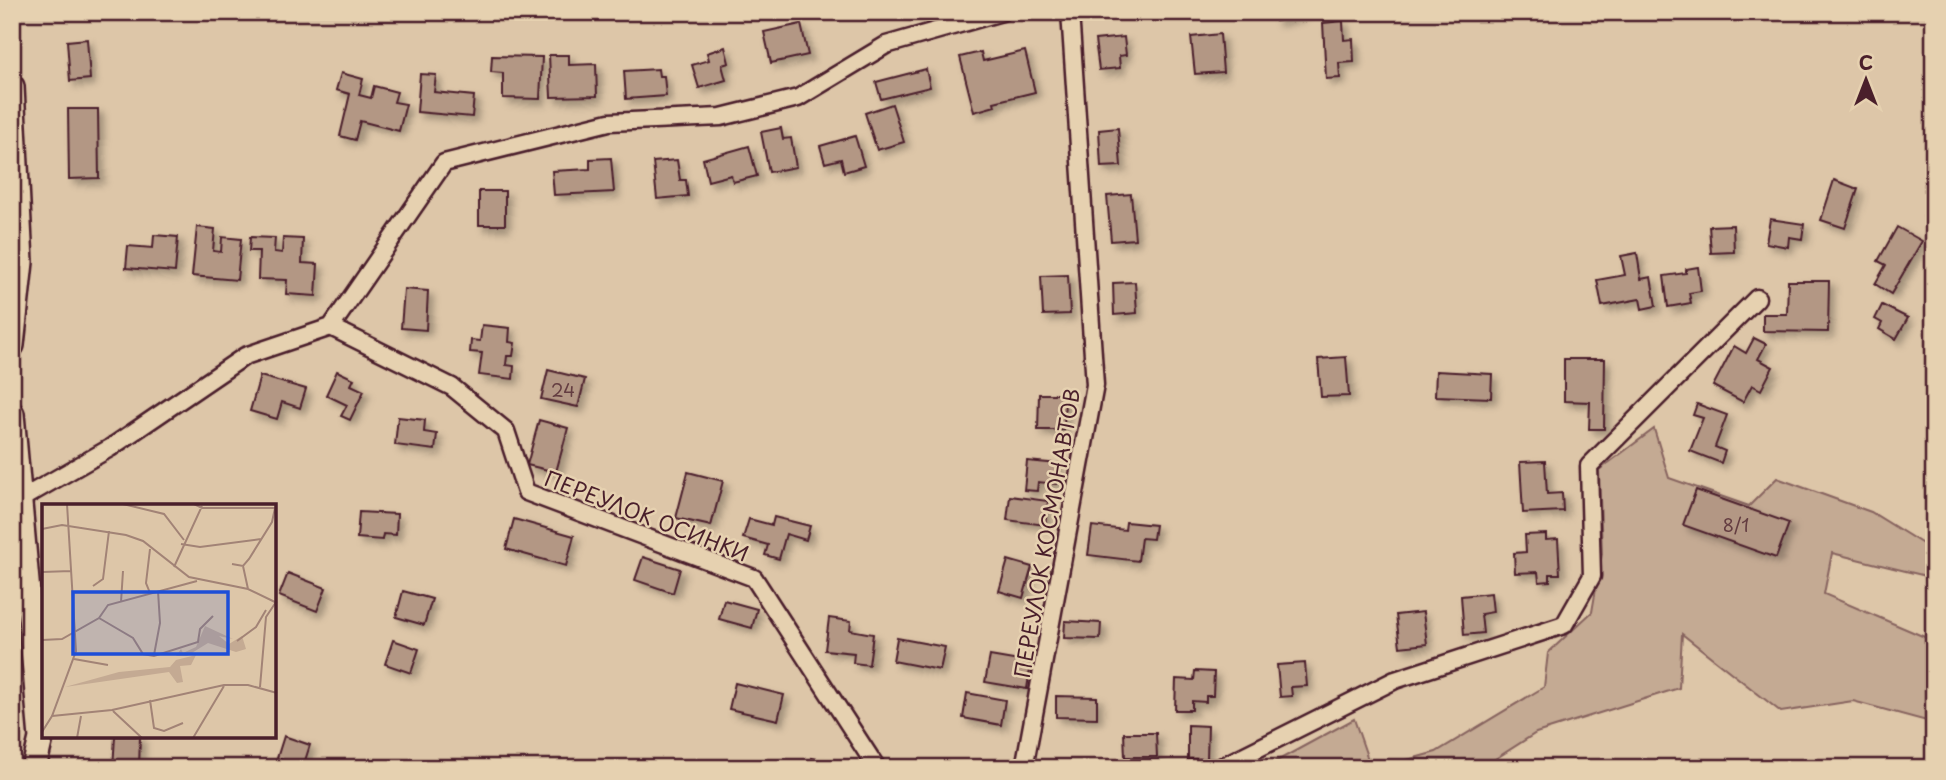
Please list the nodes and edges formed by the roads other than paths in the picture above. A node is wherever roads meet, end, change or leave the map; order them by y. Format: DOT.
graph roads {
  1 [pos="1002,12"];
  2 [pos="1070,12"];
  3 [pos="965,17"];
  4 [pos="12,87"];
  5 [pos="1757,298"];
  6 [pos="331,327"];
  7 [pos="12,345"];
  8 [pos="12,414"];
  9 [pos="16,502"];
  10 [pos="34,768"];
  11 [pos="877,768"];
  12 [pos="1024,768"];
  13 [pos="1219,768"];
  1 -- 3 [label="street"];
  2 -- 12 [label="street, ПЕРЕУЛОК КОСМОНАВТОВ"];
  3 -- 6 [label="street"];
  4 -- 7 [label="street"];
  5 -- 13 [label="street"];
  6 -- 9 [label="street"];
  6 -- 11 [label="street, ПЕРЕУЛОК ОСИНКИ"];
  8 -- 9 [label="street"];
  9 -- 10 [label="street"];
}
